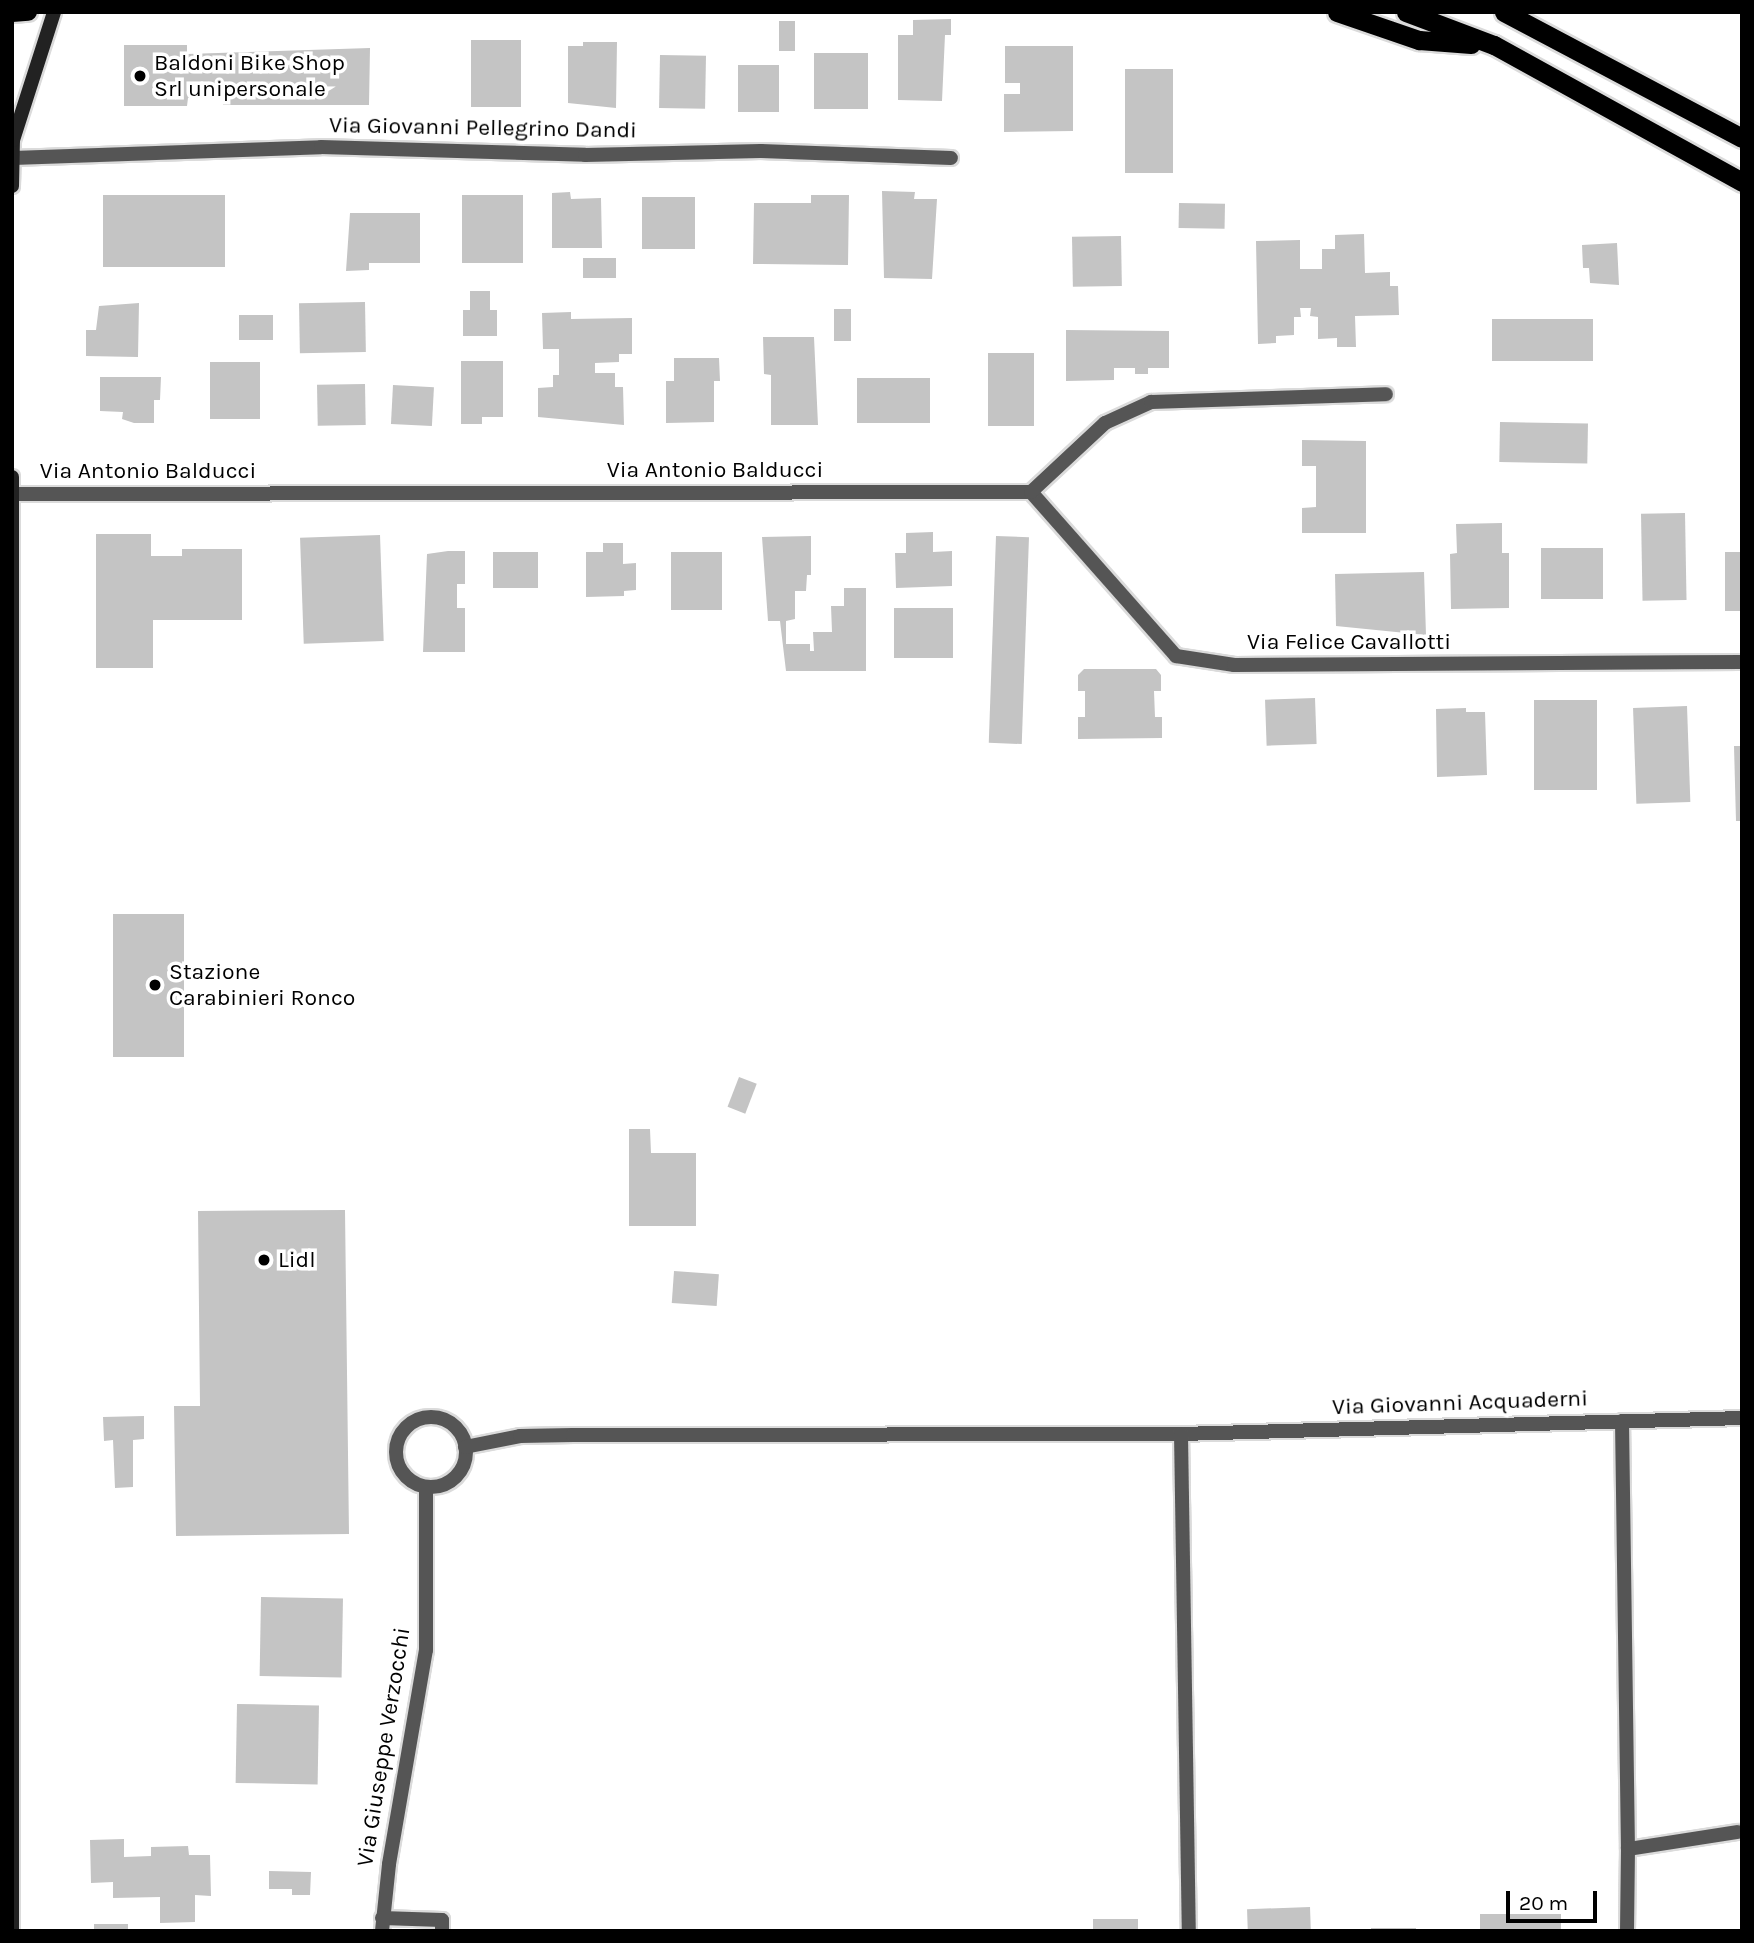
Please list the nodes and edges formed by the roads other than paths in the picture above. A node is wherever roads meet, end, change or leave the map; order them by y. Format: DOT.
graph roads {
  1 [pos="29,12"];
  2 [pos="54,12"];
  3 [pos="1337,12"];
  4 [pos="1406,12"];
  5 [pos="1504,12"];
  6 [pos="12,13"];
  7 [pos="1494,46"];
  8 [pos="13,138"];
  9 [pos="1742,138"];
  10 [pos="13,158"];
  11 [pos="951,158"];
  12 [pos="1742,182"];
  13 [pos="12,186"];
  14 [pos="1386,394"];
  15 [pos="12,477"];
  16 [pos="1031,492"];
  17 [pos="13,494"];
  18 [pos="1742,662"];
  19 [pos="1742,1418"];
  20 [pos="1622,1421"];
  21 [pos="1181,1434"];
  22 [pos="465,1447"];
  23 [pos="426,1487"];
  24 [pos="1738,1832"];
  25 [pos="1628,1849"];
  26 [pos="382,1925"];
  27 [pos="12,1931"];
  28 [pos="442,1931"];
  29 [pos="1189,1931"];
  30 [pos="1627,1931"];
  1 -- 6 [label="main road"];
  2 -- 8 [label="main road"];
  3 -- 7 [label="highway"];
  4 -- 7 [label="highway"];
  5 -- 9 [label="highway"];
  7 -- 12 [label="highway"];
  8 -- 10 [label="main road"];
  10 -- 11 [label="street, Via Giovanni Pellegrino Dandi"];
  10 -- 13 [label="main road"];
  14 -- 16 [label="street"];
  15 -- 17 [label="main road"];
  16 -- 17 [label="street, Via Antonio Balducci"];
  16 -- 18 [label="street, Via Felice Cavallotti"];
  17 -- 27 [label="main road"];
  19 -- 20 [label="street, Via Giovanni Acquaderni"];
  20 -- 21 [label="street, Via Giovanni Acquaderni"];
  20 -- 25 [label="street"];
  21 -- 22 [label="street, Via Giovanni Acquaderni"];
  21 -- 29 [label="street"];
  22 -- 23 [label="street"];
  22 -- 23 [label="street"];
  23 -- 26 [label="street, Via Giuseppe Verzocchi"];
  24 -- 25 [label="street"];
  25 -- 30 [label="street"];
  26 -- 28 [label="street"];
}
